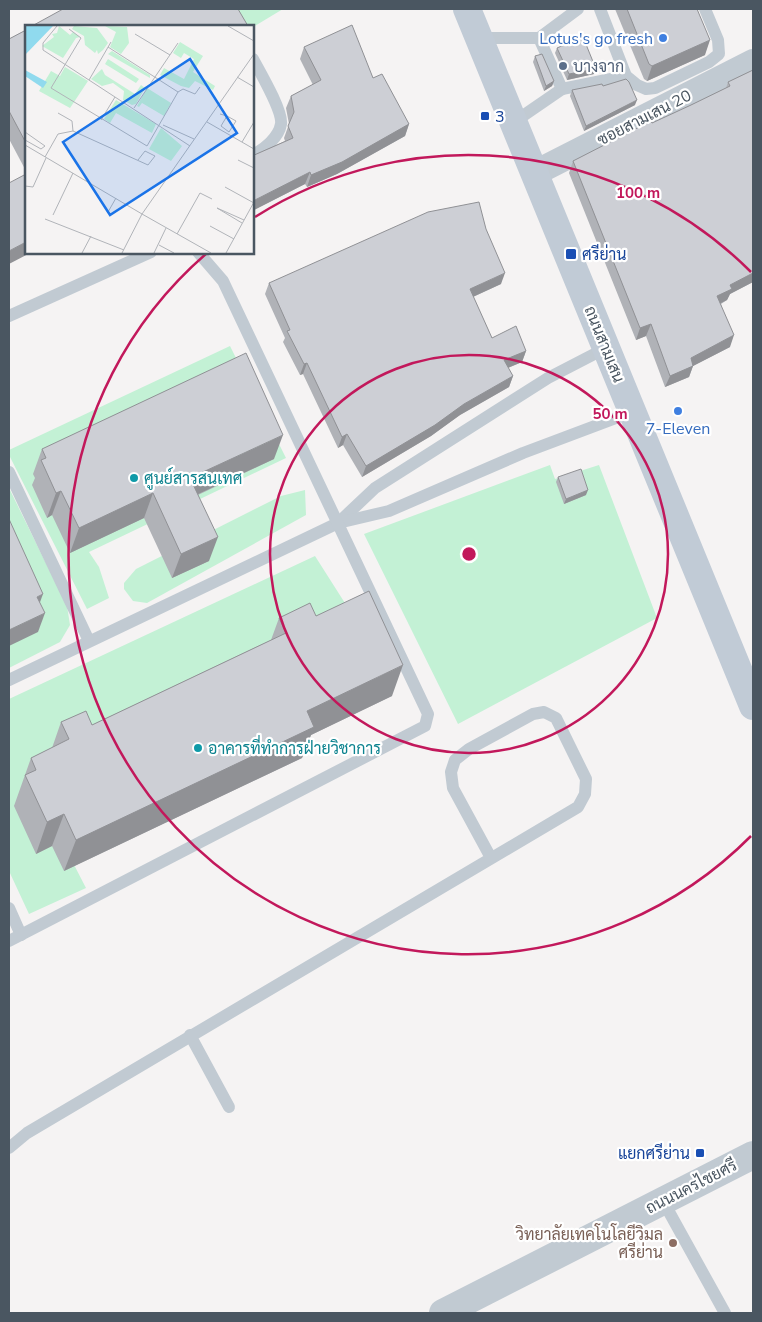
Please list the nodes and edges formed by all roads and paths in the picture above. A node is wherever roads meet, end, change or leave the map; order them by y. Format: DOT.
graph roads {
  1 [pos="468,9"];
  2 [pos="578,9"];
  3 [pos="600,9"];
  4 [pos="705,9"];
  5 [pos="480,38"];
  6 [pos="539,38"];
  7 [pos="254,61"];
  8 [pos="753,62"];
  9 [pos="626,76"];
  10 [pos="562,89"];
  11 [pos="514,122"];
  12 [pos="254,154"];
  13 [pos="534,173"];
  14 [pos="147,254"];
  15 [pos="200,254"];
  16 [pos="9,316"];
  17 [pos="606,348"];
  18 [pos="632,412"];
  19 [pos="9,472"];
  20 [pos="338,522"];
  21 [pos="89,641"];
  22 [pos="9,680"];
  23 [pos="753,706"];
  24 [pos="490,858"];
  25 [pos="9,908"];
  26 [pos="21,935"];
  27 [pos="9,941"];
  28 [pos="190,1035"];
  29 [pos="229,1107"];
  30 [pos="9,1148"];
  31 [pos="753,1155"];
  32 [pos="663,1201"];
  33 [pos="443,1313"];
  34 [pos="725,1313"];
  1 -- 5 [label="main road, ถนนสามเสน"];
  2 -- 6 [label="lane"];
  3 -- 9 [label="lane"];
  4 -- 9 [label="lane"];
  5 -- 6 [label="lane"];
  5 -- 11 [label="main road, ถนนสามเสน"];
  6 -- 10 [label="lane"];
  7 -- 12 [label="lane"];
  8 -- 13 [label="street, ซอยสามเสน 20"];
  9 -- 10 [label="lane"];
  10 -- 11 [label="lane"];
  11 -- 13 [label="main road, ถนนสามเสน"];
  13 -- 17 [label="main road, ถนนสามเสน"];
  14 -- 16 [label="lane"];
  15 -- 20 [label="lane"];
  17 -- 18 [label="main road, ถนนสามเสน"];
  17 -- 20 [label="lane"];
  18 -- 20 [label="lane"];
  18 -- 23 [label="main road, ถนนสามเสน"];
  19 -- 21 [label="lane"];
  20 -- 21 [label="lane"];
  20 -- 26 [label="lane"];
  21 -- 22 [label="lane"];
  24 -- 24 [label="lane"];
  24 -- 28 [label="lane"];
  25 -- 26 [label="lane"];
  26 -- 27 [label="lane"];
  28 -- 29 [label="lane"];
  28 -- 30 [label="lane"];
  31 -- 32 [label="street, ถนนนครไชยศรี"];
  32 -- 33 [label="street, ถนนนครไชยศรี"];
  32 -- 34 [label="lane"];
}
